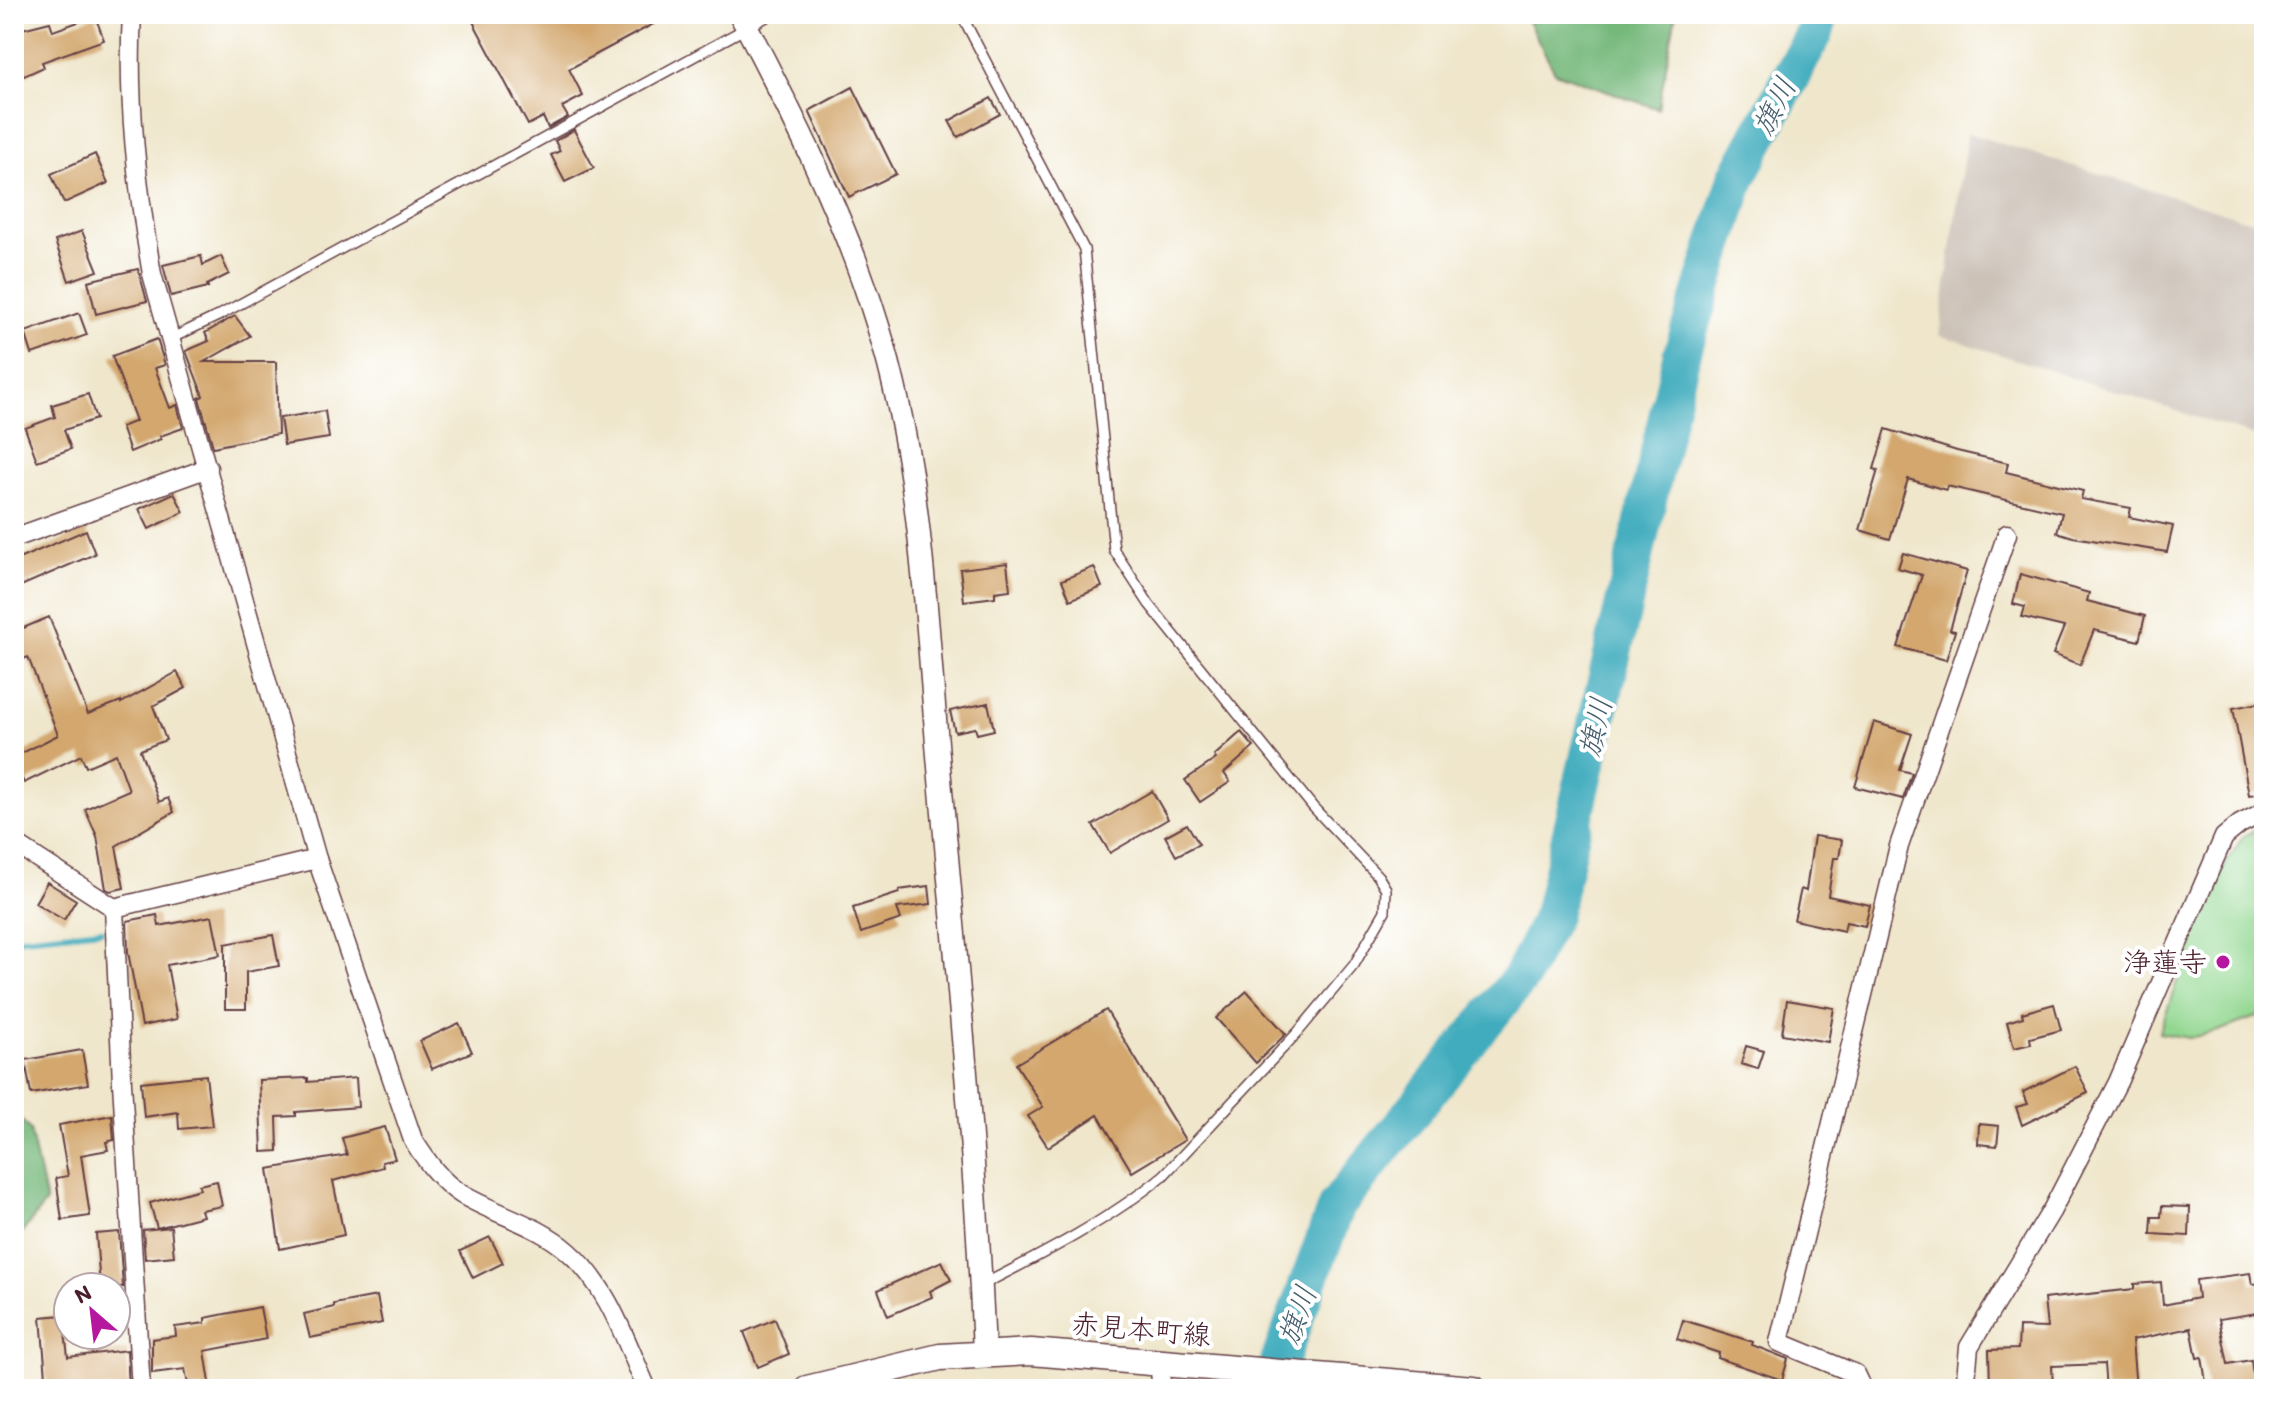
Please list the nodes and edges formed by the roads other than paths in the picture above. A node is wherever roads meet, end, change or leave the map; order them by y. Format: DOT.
graph roads {
  1 [pos="132,14"];
  2 [pos="772,14"];
  3 [pos="961,14"];
  4 [pos="743,21"];
  5 [pos="169,340"];
  6 [pos="208,468"];
  7 [pos="2007,534"];
  8 [pos="14,538"];
  9 [pos="2264,812"];
  10 [pos="14,843"];
  11 [pos="317,859"];
  12 [pos="114,908"];
  13 [pos="981,1285"];
  14 [pos="984,1353"];
  15 [pos="1173,1363"];
  16 [pos="141,1389"];
  17 [pos="647,1389"];
  18 [pos="807,1389"];
  19 [pos="1161,1389"];
  20 [pos="1474,1389"];
  21 [pos="1863,1389"];
  22 [pos="1965,1389"];
  1 -- 5 [label="street"];
  2 -- 4 [label="lane"];
  3 -- 13 [label="lane"];
  4 -- 5 [label="lane"];
  4 -- 13 [label="street"];
  5 -- 6 [label="street"];
  6 -- 8 [label="street"];
  6 -- 11 [label="street"];
  7 -- 21 [label="street"];
  9 -- 22 [label="street"];
  10 -- 12 [label="street"];
  11 -- 12 [label="street"];
  11 -- 17 [label="street"];
  12 -- 16 [label="street"];
  13 -- 14 [label="street"];
  14 -- 15 [label="main road, 赤見本町線"];
  14 -- 18 [label="main road, 赤見本町線"];
  15 -- 19 [label="street"];
  15 -- 20 [label="main road, 赤見本町線"];
}
